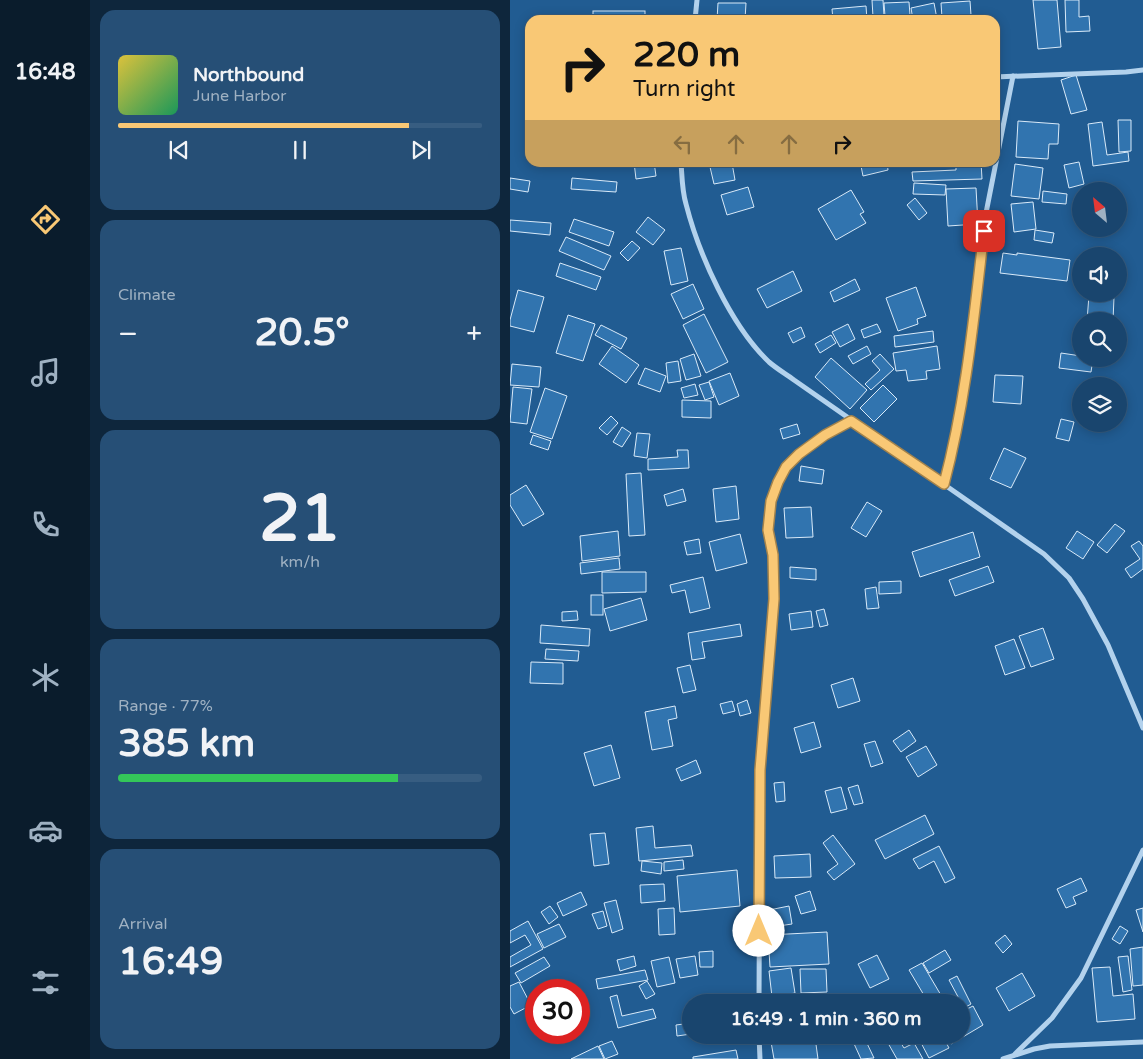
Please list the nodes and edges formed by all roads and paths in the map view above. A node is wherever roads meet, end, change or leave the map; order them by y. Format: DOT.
graph roads {
  1 [pos="697,0"];
  2 [pos="696,15"];
  3 [pos="1143,70"];
  4 [pos="1000,76"];
  5 [pos="1013,76"];
  6 [pos="1000,142"];
  7 [pos="681,167"];
  8 [pos="995,167"];
  9 [pos="851,421"];
  10 [pos="944,484"];
  11 [pos="1143,728"];
  12 [pos="1143,850"];
  13 [pos="759,994"];
  14 [pos="1143,1042"];
  15 [pos="759,1044"];
  16 [pos="1015,1054"];
  17 [pos="760,1059"];
  18 [pos="1003,1059"];
  1 -- 2 [label="street"];
  3 -- 5 [label="street"];
  4 -- 5 [label="street"];
  5 -- 6 [label="street"];
  7 -- 9 [label="street"];
  8 -- 10 [label="street"];
  9 -- 10 [label="street"];
  9 -- 13 [label="street"];
  10 -- 11 [label="street"];
  12 -- 16 [label="street"];
  14 -- 16 [label="street"];
  15 -- 17 [label="street"];
  16 -- 18 [label="street"];
}
